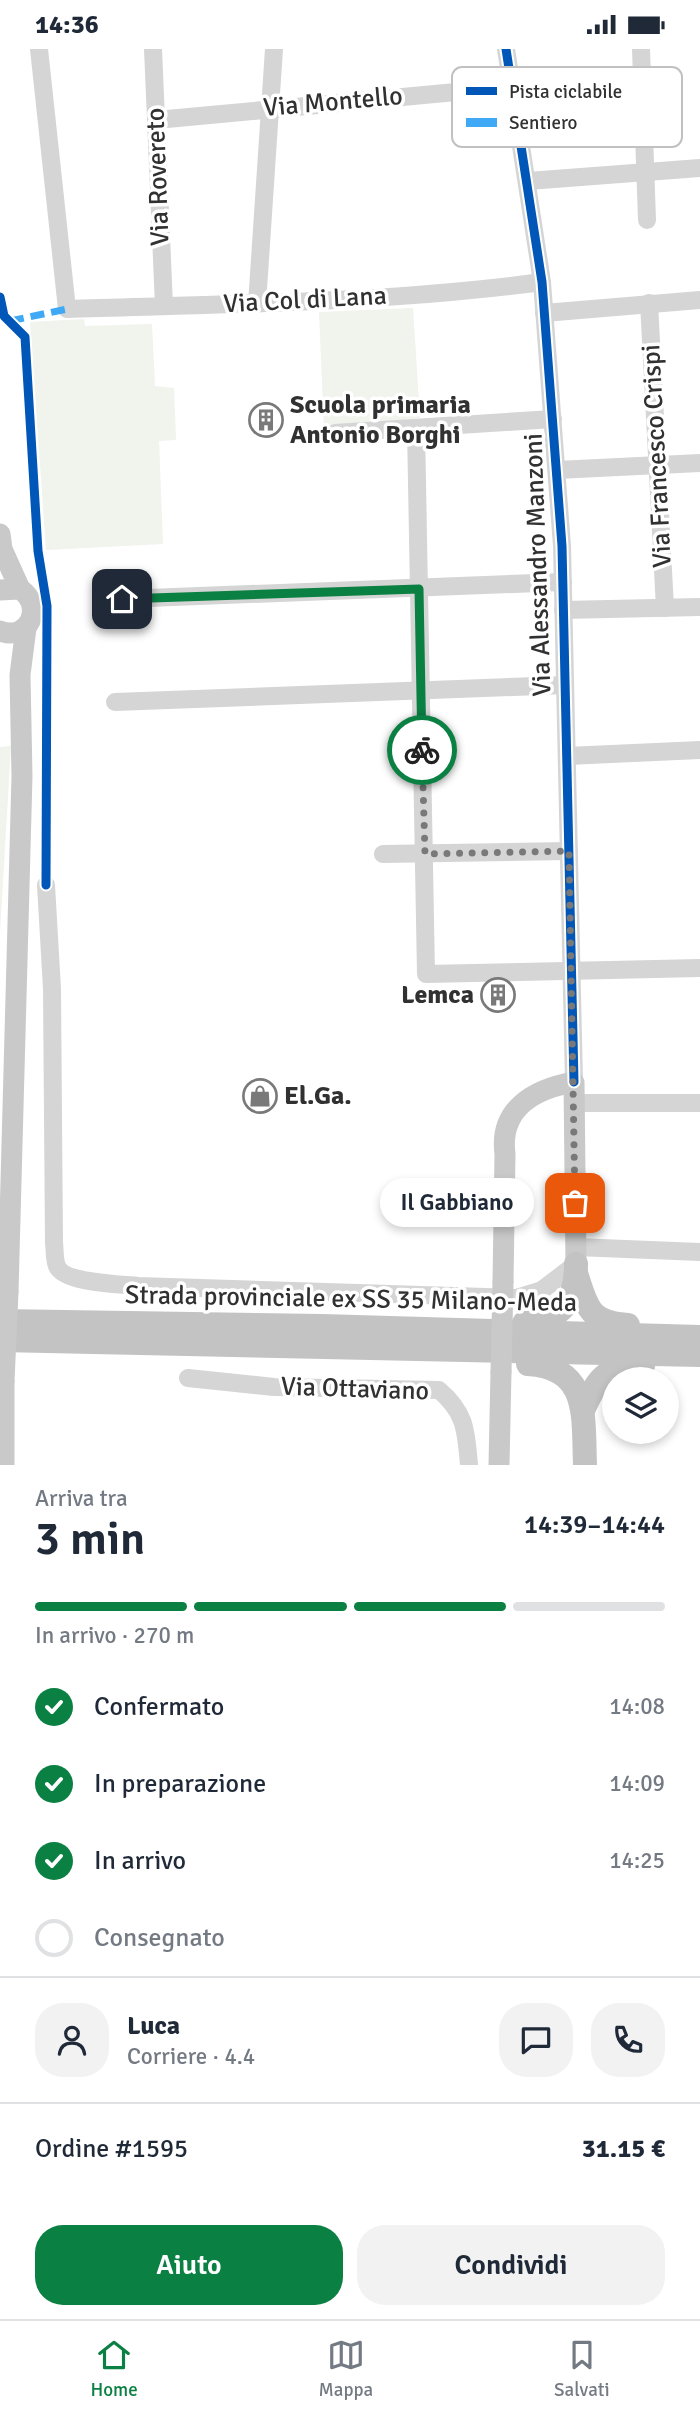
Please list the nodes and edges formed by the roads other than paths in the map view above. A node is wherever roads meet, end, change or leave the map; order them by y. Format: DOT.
graph roads {
  1 [pos="39,49"];
  2 [pos="153,49"];
  3 [pos="274,49"];
  4 [pos="506,49"];
  5 [pos="641,49"];
  6 [pos="508,67"];
  7 [pos="642,67"];
  8 [pos="452,92"];
  9 [pos="270,108"];
  10 [pos="156,120"];
  11 [pos="521,147"];
  12 [pos="644,147"];
  13 [pos="700,168"];
  14 [pos="645,171"];
  15 [pos="528,181"];
  16 [pos="647,220"];
  17 [pos="542,282"];
  18 [pos="700,300"];
  19 [pos="649,303"];
  20 [pos="257,304"];
  21 [pos="164,306"];
  22 [pos="544,313"];
  23 [pos="553,419"];
  24 [pos="416,428"];
  25 [pos="335,433"];
  26 [pos="700,463"];
  27 [pos="657,464"];
  28 [pos="557,470"];
  29 [pos="1,549"];
  30 [pos="563,582"];
  31 [pos="419,589"];
  32 [pos="10,590"];
  33 [pos="122,599"];
  34 [pos="700,607"];
  35 [pos="665,608"];
  36 [pos="563,610"];
  37 [pos="26,628"];
  38 [pos="0,632"];
  39 [pos="20,675"];
  40 [pos="565,685"];
  41 [pos="420,691"];
  42 [pos="115,702"];
  43 [pos="700,750"];
  44 [pos="567,756"];
  45 [pos="569,851"];
  46 [pos="383,854"];
  47 [pos="425,854"];
  48 [pos="47,885"];
  49 [pos="700,968"];
  50 [pos="572,969"];
  51 [pos="574,1093"];
  52 [pos="700,1103"];
  53 [pos="700,1252"];
  54 [pos="576,1262"];
  55 [pos="0,1321"];
  56 [pos="445,1331"];
  57 [pos="689,1337"];
  58 [pos="0,1340"];
  59 [pos="463,1351"];
  60 [pos="700,1355"];
  61 [pos="700,1361"];
  62 [pos="187,1378"];
  63 [pos="583,1410"];
  64 [pos="4,1465"];
  65 [pos="469,1465"];
  66 [pos="499,1465"];
  67 [pos="585,1465"];
  1 -- 21 [label="street, Via Col di Lana"];
  2 -- 10 [label="street, Via Rovereto"];
  3 -- 9 [label="street"];
  4 -- 6 [label="street, Via Alessandro Manzoni"];
  5 -- 7 [label="street"];
  8 -- 9 [label="street, Via Montello"];
  9 -- 10 [label="street, Via Montello"];
  9 -- 20 [label="street"];
  10 -- 21 [label="street, Via Rovereto"];
  11 -- 15 [label="street, Via Alessandro Manzoni"];
  12 -- 14 [label="street"];
  13 -- 14 [label="street"];
  14 -- 15 [label="street"];
  14 -- 16 [label="street"];
  15 -- 17 [label="street, Via Alessandro Manzoni"];
  17 -- 20 [label="street, Via Col di Lana"];
  17 -- 22 [label="street, Via Alessandro Manzoni"];
  18 -- 19 [label="street"];
  19 -- 22 [label="street"];
  19 -- 27 [label="street, Via Francesco Crispi"];
  20 -- 21 [label="street, Via Col di Lana"];
  22 -- 23 [label="street, Via Alessandro Manzoni"];
  23 -- 24 [label="street"];
  23 -- 28 [label="street, Via Alessandro Manzoni"];
  24 -- 25 [label="street"];
  24 -- 31 [label="street"];
  26 -- 27 [label="street"];
  27 -- 28 [label="street"];
  27 -- 35 [label="street, Via Francesco Crispi"];
  28 -- 30 [label="street, Via Alessandro Manzoni"];
  29 -- 32 [label="main road"];
  30 -- 31 [label="street"];
  30 -- 36 [label="street, Via Alessandro Manzoni"];
  31 -- 33 [label="street"];
  31 -- 41 [label="street"];
  32 -- 37 [label="main road"];
  34 -- 35 [label="street"];
  35 -- 36 [label="street"];
  36 -- 40 [label="street, Via Alessandro Manzoni"];
  37 -- 38 [label="main road"];
  37 -- 39 [label="main road"];
  38 -- 39 [label="main road"];
  39 -- 64 [label="main road, bridge"];
  40 -- 41 [label="street"];
  40 -- 44 [label="street, Via Alessandro Manzoni"];
  41 -- 42 [label="street"];
  41 -- 47 [label="street"];
  43 -- 44 [label="street"];
  44 -- 45 [label="street, Via Alessandro Manzoni"];
  45 -- 47 [label="street"];
  45 -- 50 [label="street, Via Alessandro Manzoni"];
  46 -- 47 [label="street"];
  47 -- 50 [label="street"];
  48 -- 54 [label="street"];
  49 -- 50 [label="street"];
  50 -- 51 [label="street, Via Alessandro Manzoni"];
  51 -- 52 [label="street"];
  51 -- 54 [label="main road, Via Alessandro Manzoni"];
  51 -- 66 [label="main road, bridge"];
  53 -- 54 [label="street"];
  54 -- 56 [label="highway"];
  54 -- 57 [label="highway"];
  55 -- 56 [label="highway, Strada provinciale ex SS 35 Milano-Meda"];
  56 -- 57 [label="highway, Strada provinciale ex SS 35 Milano-Meda"];
  58 -- 59 [label="highway, Strada provinciale ex SS 35 Milano-Meda"];
  59 -- 60 [label="highway, Strada provinciale ex SS 35 Milano-Meda"];
  59 -- 63 [label="highway"];
  61 -- 63 [label="highway"];
  62 -- 65 [label="street, Via Ottaviano"];
  63 -- 67 [label="highway"];
}
